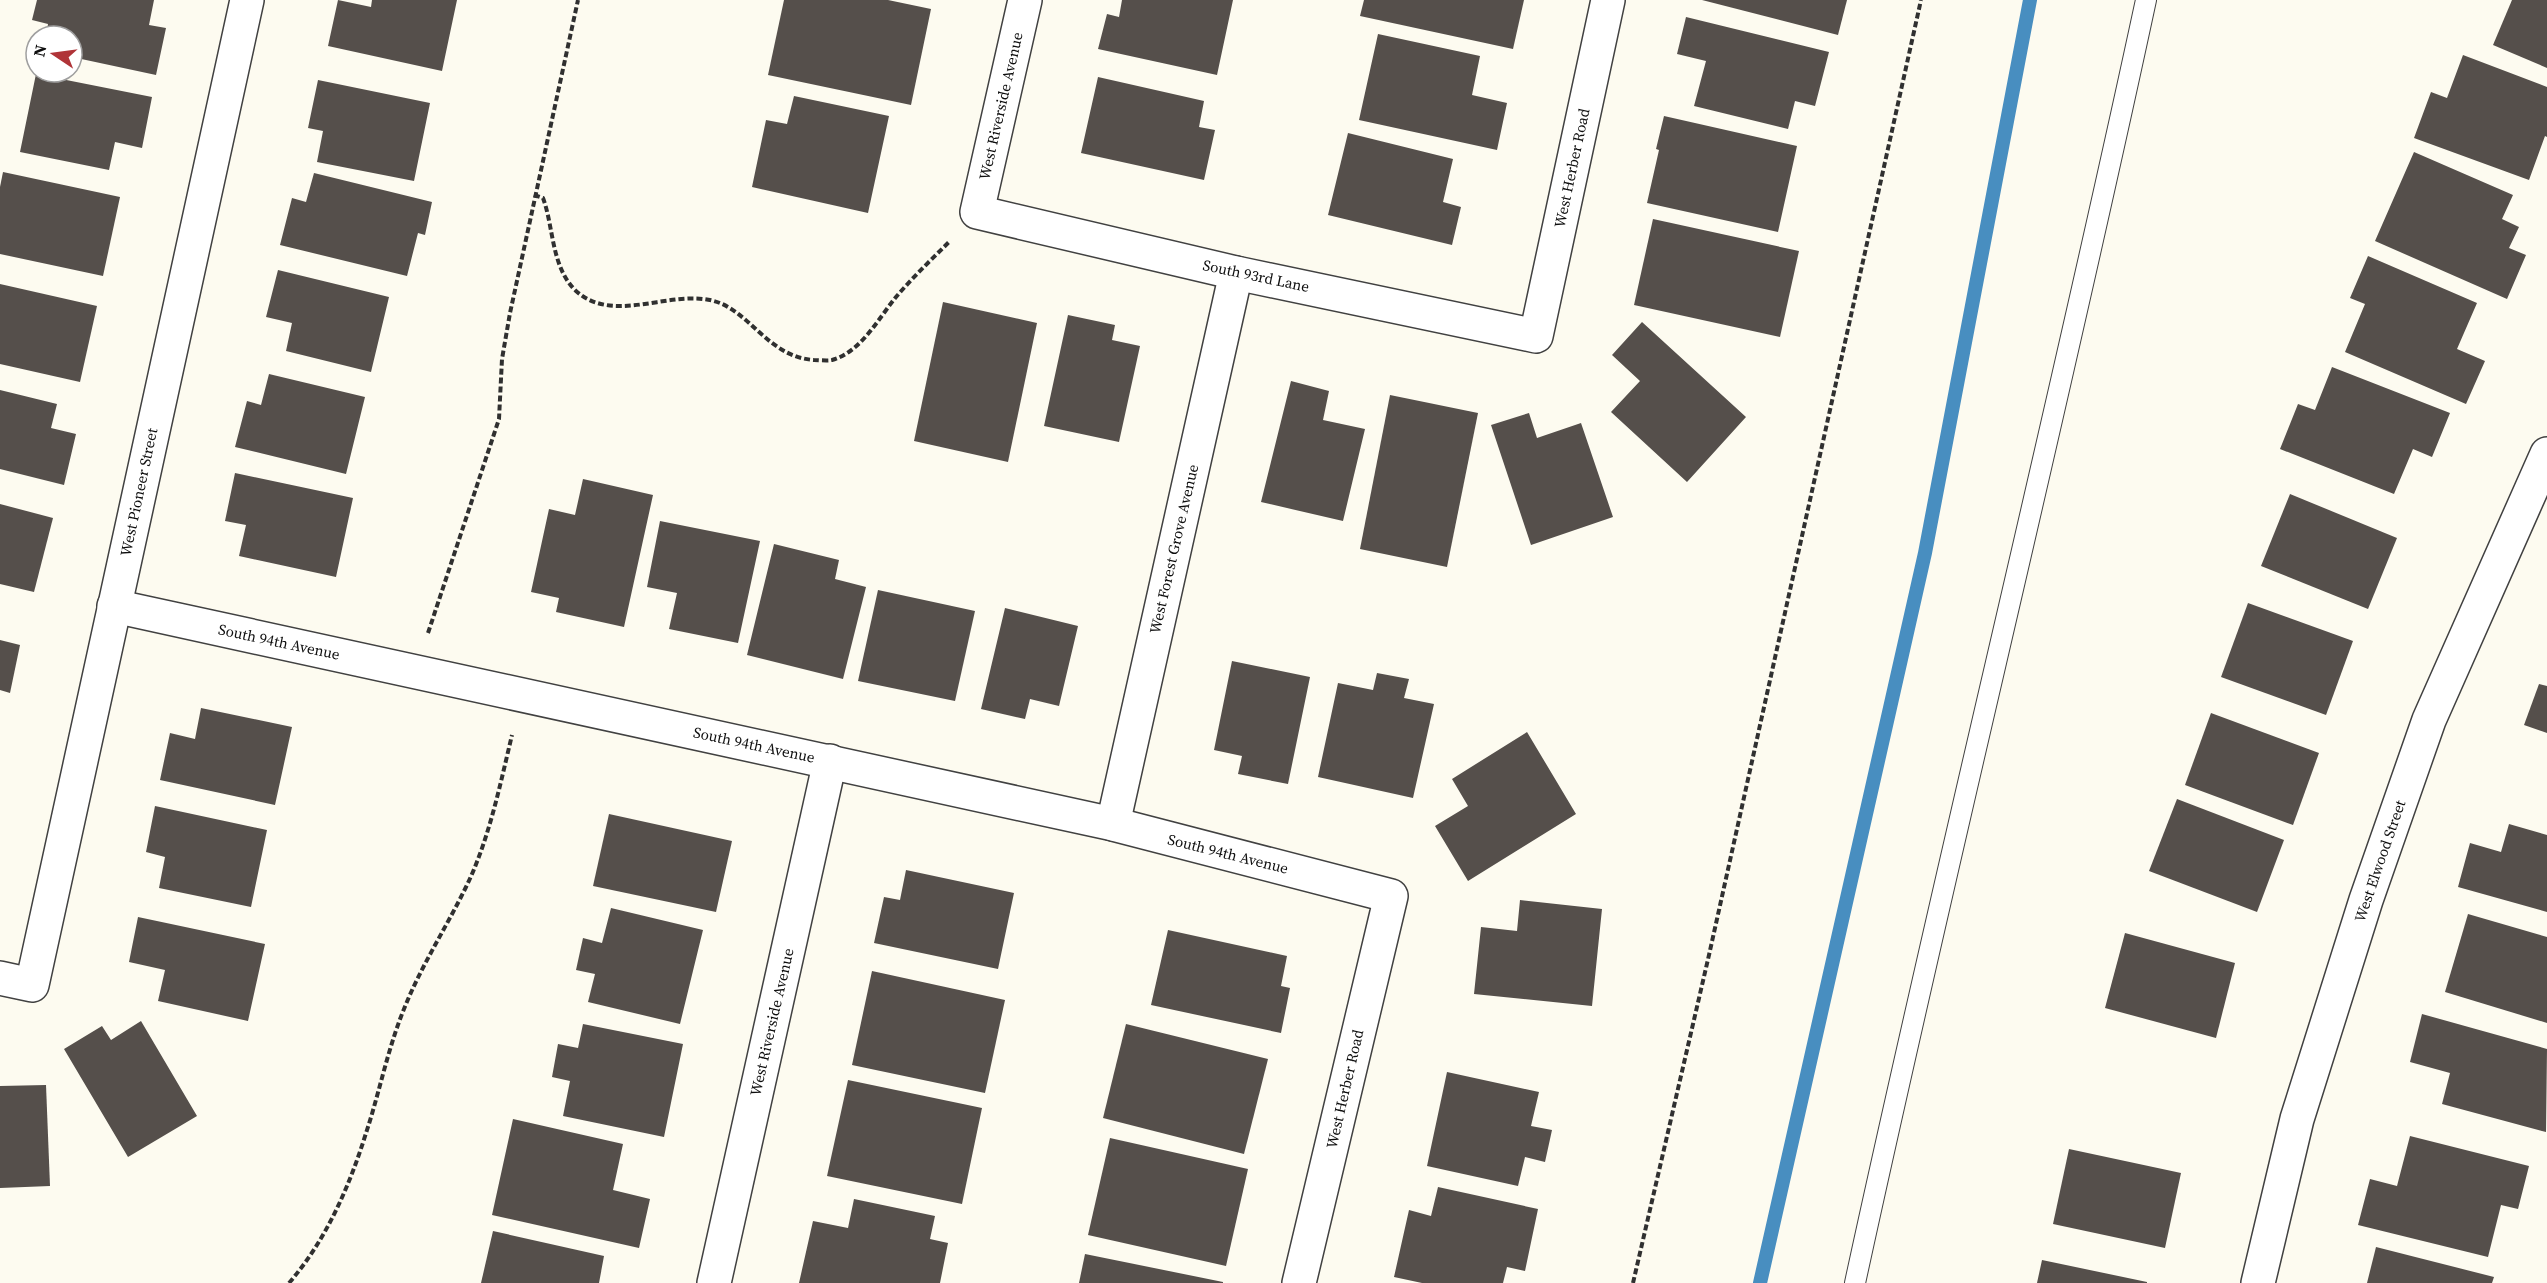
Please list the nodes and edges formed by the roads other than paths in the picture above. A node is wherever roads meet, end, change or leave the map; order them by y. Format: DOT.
graph roads {
  1 [pos="247,0"];
  2 [pos="1025,0"];
  3 [pos="1608,0"];
  4 [pos="2146,0"];
  5 [pos="977,212"];
  6 [pos="1236,273"];
  7 [pos="1536,336"];
  8 [pos="2547,454"];
  9 [pos="114,606"];
  10 [pos="831,761"];
  11 [pos="1113,825"];
  12 [pos="1391,896"];
  13 [pos="0,978"];
  14 [pos="714,1283"];
  15 [pos="1299,1283"];
  16 [pos="1856,1283"];
  17 [pos="2258,1283"];
  1 -- 9 [label="street, West Pioneer Street"];
  2 -- 5 [label="street, West Riverside Avenue"];
  3 -- 7 [label="street, West Herber Road"];
  4 -- 16 [label="lane"];
  5 -- 6 [label="street, South 93rd Lane"];
  6 -- 7 [label="street, South 93rd Lane"];
  6 -- 11 [label="street, West Forest Grove Avenue"];
  8 -- 17 [label="street, West Elwood Street"];
  9 -- 10 [label="street, South 94th Avenue"];
  9 -- 13 [label="street, West Pioneer Street"];
  10 -- 11 [label="street, South 94th Avenue"];
  10 -- 14 [label="street, West Riverside Avenue"];
  11 -- 12 [label="street, South 94th Avenue"];
  12 -- 15 [label="street, West Herber Road"];
}
